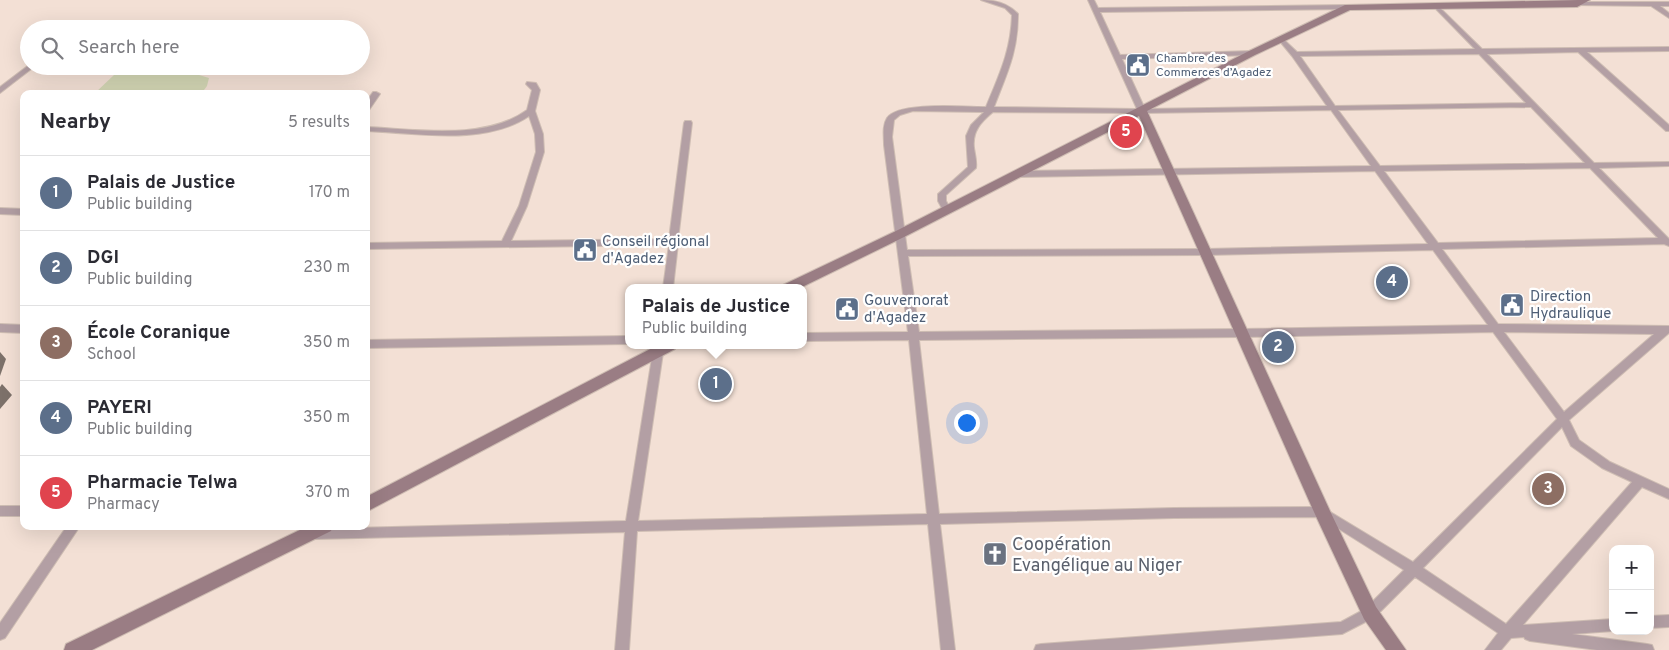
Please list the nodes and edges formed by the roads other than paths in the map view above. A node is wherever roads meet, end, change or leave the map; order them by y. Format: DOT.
graph roads {
  1 [pos="984,0"];
  2 [pos="1091,0"];
  3 [pos="1581,2"];
  4 [pos="1653,4"];
  5 [pos="1669,4"];
  6 [pos="1436,6"];
  7 [pos="1348,7"];
  8 [pos="1096,10"];
  9 [pos="1669,16"];
  10 [pos="1281,39"];
  11 [pos="1669,49"];
  12 [pos="1580,50"];
  13 [pos="1480,52"];
  14 [pos="1252,53"];
  15 [pos="1295,54"];
  16 [pos="1117,57"];
  17 [pos="20,75"];
  18 [pos="530,84"];
  19 [pos="0,91"];
  20 [pos="376,94"];
  21 [pos="370,102"];
  22 [pos="1532,105"];
  23 [pos="1332,107"];
  24 [pos="991,110"];
  25 [pos="1142,111"];
  26 [pos="531,112"];
  27 [pos="688,123"];
  28 [pos="1669,129"];
  29 [pos="370,130"];
  30 [pos="1669,164"];
  31 [pos="1592,166"];
  32 [pos="1377,169"];
  33 [pos="1170,172"];
  34 [pos="1018,174"];
  35 [pos="947,210"];
  36 [pos="0,211"];
  37 [pos="20,212"];
  38 [pos="900,234"];
  39 [pos="675,242"];
  40 [pos="1668,243"];
  41 [pos="505,245"];
  42 [pos="370,246"];
  43 [pos="1435,247"];
  44 [pos="1206,252"];
  45 [pos="904,253"];
  46 [pos="669,284"];
  47 [pos="796,284"];
  48 [pos="0,328"];
  49 [pos="1496,328"];
  50 [pos="1667,328"];
  51 [pos="20,329"];
  52 [pos="1242,333"];
  53 [pos="914,336"];
  54 [pos="807,337"];
  55 [pos="625,340"];
  56 [pos="370,344"];
  57 [pos="659,349"];
  58 [pos="663,349"];
  59 [pos="1563,419"];
  60 [pos="1640,481"];
  61 [pos="1669,494"];
  62 [pos="370,502"];
  63 [pos="0,511"];
  64 [pos="20,512"];
  65 [pos="1322,512"];
  66 [pos="935,519"];
  67 [pos="631,527"];
  68 [pos="370,529"];
  69 [pos="71,530"];
  70 [pos="317,530"];
  71 [pos="1414,569"];
  72 [pos="1370,613"];
  73 [pos="1669,621"];
  74 [pos="1654,622"];
  75 [pos="1609,625"];
  76 [pos="1507,632"];
  77 [pos="0,634"];
  78 [pos="73,650"];
  79 [pos="622,650"];
  80 [pos="948,650"];
  81 [pos="1041,650"];
  82 [pos="1397,650"];
  83 [pos="1492,650"];
  84 [pos="1647,650"];
  1 -- 24 [label="street"];
  2 -- 8 [label="street"];
  3 -- 4 [label="street"];
  3 -- 6 [label="main road"];
  4 -- 5 [label="street"];
  4 -- 9 [label="street"];
  6 -- 7 [label="main road"];
  6 -- 13 [label="street"];
  7 -- 8 [label="street"];
  7 -- 10 [label="main road"];
  8 -- 16 [label="street"];
  10 -- 14 [label="main road"];
  10 -- 15 [label="street"];
  11 -- 12 [label="street"];
  12 -- 13 [label="street"];
  12 -- 28 [label="street"];
  13 -- 15 [label="street"];
  13 -- 22 [label="street"];
  14 -- 16 [label="street"];
  14 -- 25 [label="main road"];
  15 -- 23 [label="street"];
  16 -- 25 [label="street"];
  17 -- 19 [label="street"];
  18 -- 26 [label="street"];
  20 -- 21 [label="street"];
  22 -- 23 [label="street"];
  22 -- 31 [label="street"];
  23 -- 25 [label="street"];
  23 -- 32 [label="street"];
  24 -- 25 [label="street"];
  24 -- 35 [label="street"];
  24 -- 38 [label="street"];
  25 -- 33 [label="main road"];
  25 -- 34 [label="main road"];
  26 -- 29 [label="street"];
  26 -- 41 [label="street"];
  27 -- 39 [label="street"];
  30 -- 31 [label="street"];
  31 -- 32 [label="street"];
  31 -- 40 [label="street"];
  32 -- 33 [label="street"];
  32 -- 43 [label="street"];
  33 -- 34 [label="street"];
  33 -- 44 [label="main road"];
  34 -- 35 [label="main road"];
  35 -- 38 [label="main road"];
  36 -- 37 [label="street"];
  38 -- 45 [label="street"];
  38 -- 47 [label="main road"];
  39 -- 41 [label="street"];
  39 -- 46 [label="street"];
  40 -- 43 [label="street"];
  41 -- 42 [label="street"];
  43 -- 44 [label="street"];
  43 -- 49 [label="street"];
  44 -- 45 [label="street"];
  44 -- 52 [label="main road"];
  45 -- 53 [label="street"];
  48 -- 51 [label="street"];
  49 -- 50 [label="street"];
  49 -- 52 [label="street"];
  49 -- 59 [label="street"];
  50 -- 59 [label="street"];
  52 -- 53 [label="street"];
  52 -- 65 [label="main road"];
  53 -- 54 [label="street"];
  53 -- 66 [label="street"];
  55 -- 56 [label="street"];
  57 -- 62 [label="main road"];
  58 -- 67 [label="street"];
  59 -- 60 [label="street"];
  59 -- 71 [label="street"];
  60 -- 61 [label="street"];
  60 -- 76 [label="street"];
  63 -- 64 [label="street"];
  65 -- 66 [label="street"];
  65 -- 71 [label="street"];
  65 -- 72 [label="main road"];
  66 -- 67 [label="street"];
  66 -- 80 [label="street"];
  67 -- 68 [label="street"];
  67 -- 79 [label="street"];
  69 -- 77 [label="street"];
  70 -- 78 [label="main road"];
  71 -- 72 [label="street"];
  71 -- 76 [label="street"];
  72 -- 81 [label="street"];
  72 -- 82 [label="main road"];
  73 -- 74 [label="street"];
  75 -- 76 [label="street"];
  76 -- 83 [label="street"];
  76 -- 84 [label="street"];
}
